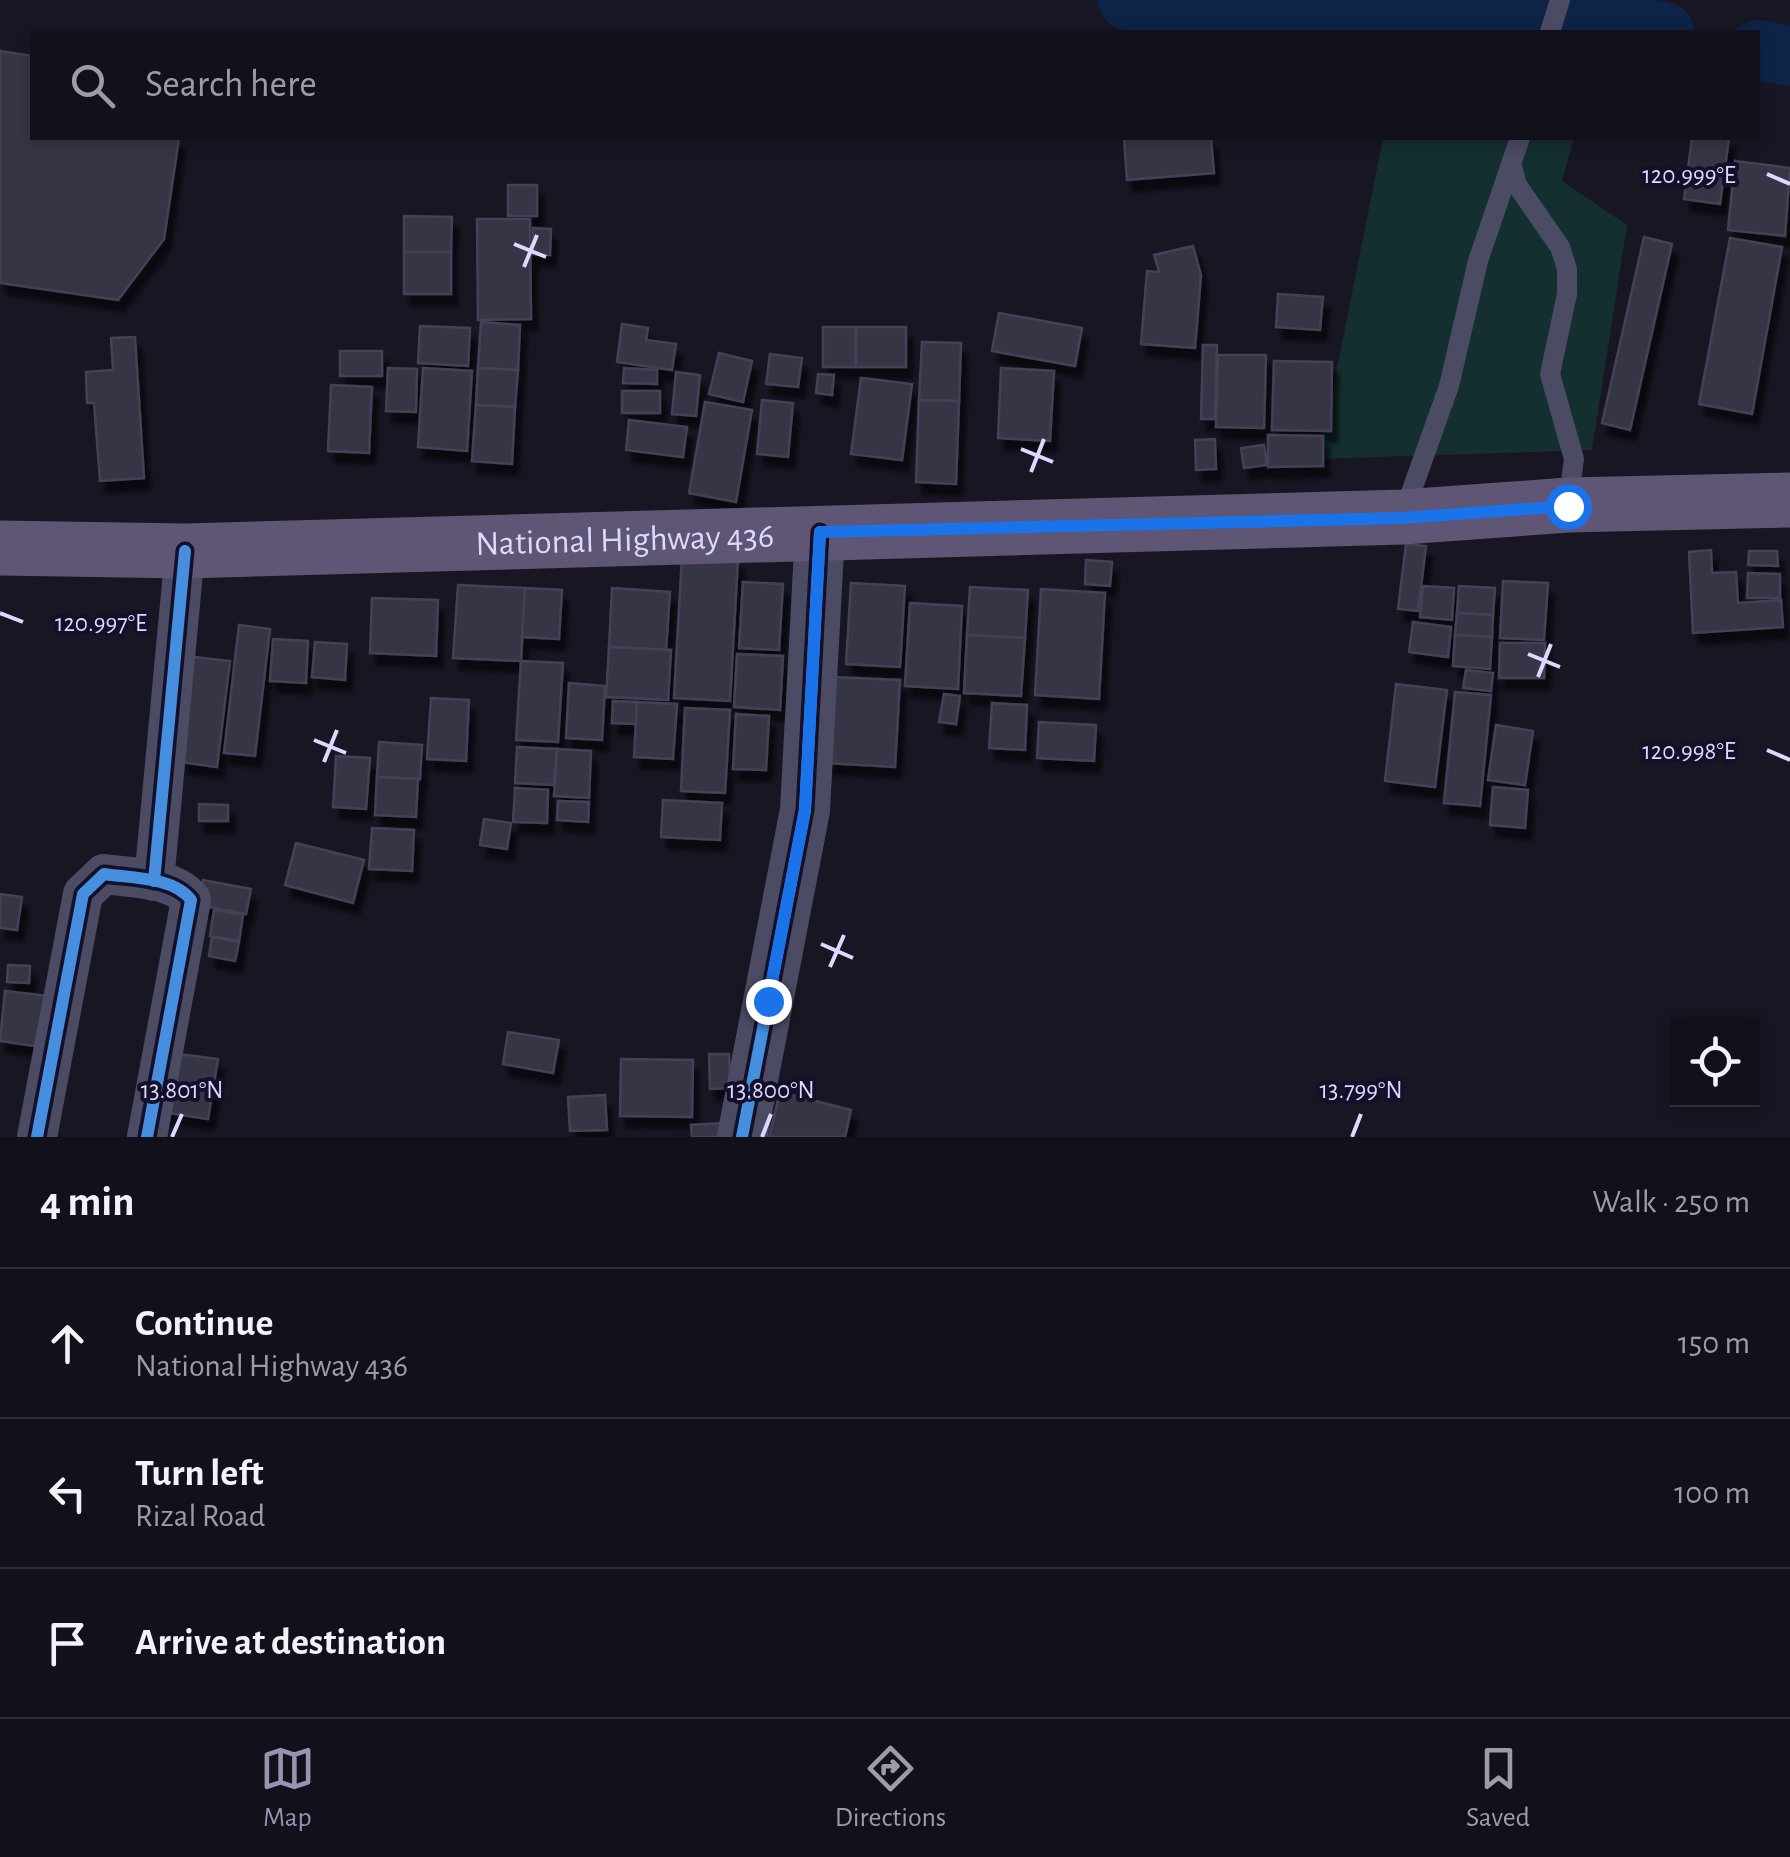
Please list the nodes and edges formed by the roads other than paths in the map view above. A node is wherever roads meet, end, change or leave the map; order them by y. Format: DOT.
graph roads {
  1 [pos="1560,0"];
  2 [pos="1551,30"];
  3 [pos="1519,140"];
  4 [pos="1512,168"];
  5 [pos="1790,500"];
  6 [pos="1568,506"];
  7 [pos="1402,518"];
  8 [pos="820,532"];
  9 [pos="0,548"];
  10 [pos="185,552"];
  11 [pos="154,882"];
  12 [pos="36,1137"];
  13 [pos="147,1137"];
  14 [pos="742,1137"];
  1 -- 2 [label="lane"];
  3 -- 4 [label="lane"];
  4 -- 6 [label="lane"];
  4 -- 7 [label="lane"];
  5 -- 6 [label="main road, National Highway 436"];
  6 -- 7 [label="main road, National Highway 436"];
  7 -- 8 [label="main road, National Highway 436"];
  8 -- 10 [label="main road, National Highway 436"];
  8 -- 14 [label="street"];
  9 -- 10 [label="main road, National Highway 436"];
  10 -- 11 [label="street"];
  11 -- 12 [label="street"];
  11 -- 13 [label="street"];
}
